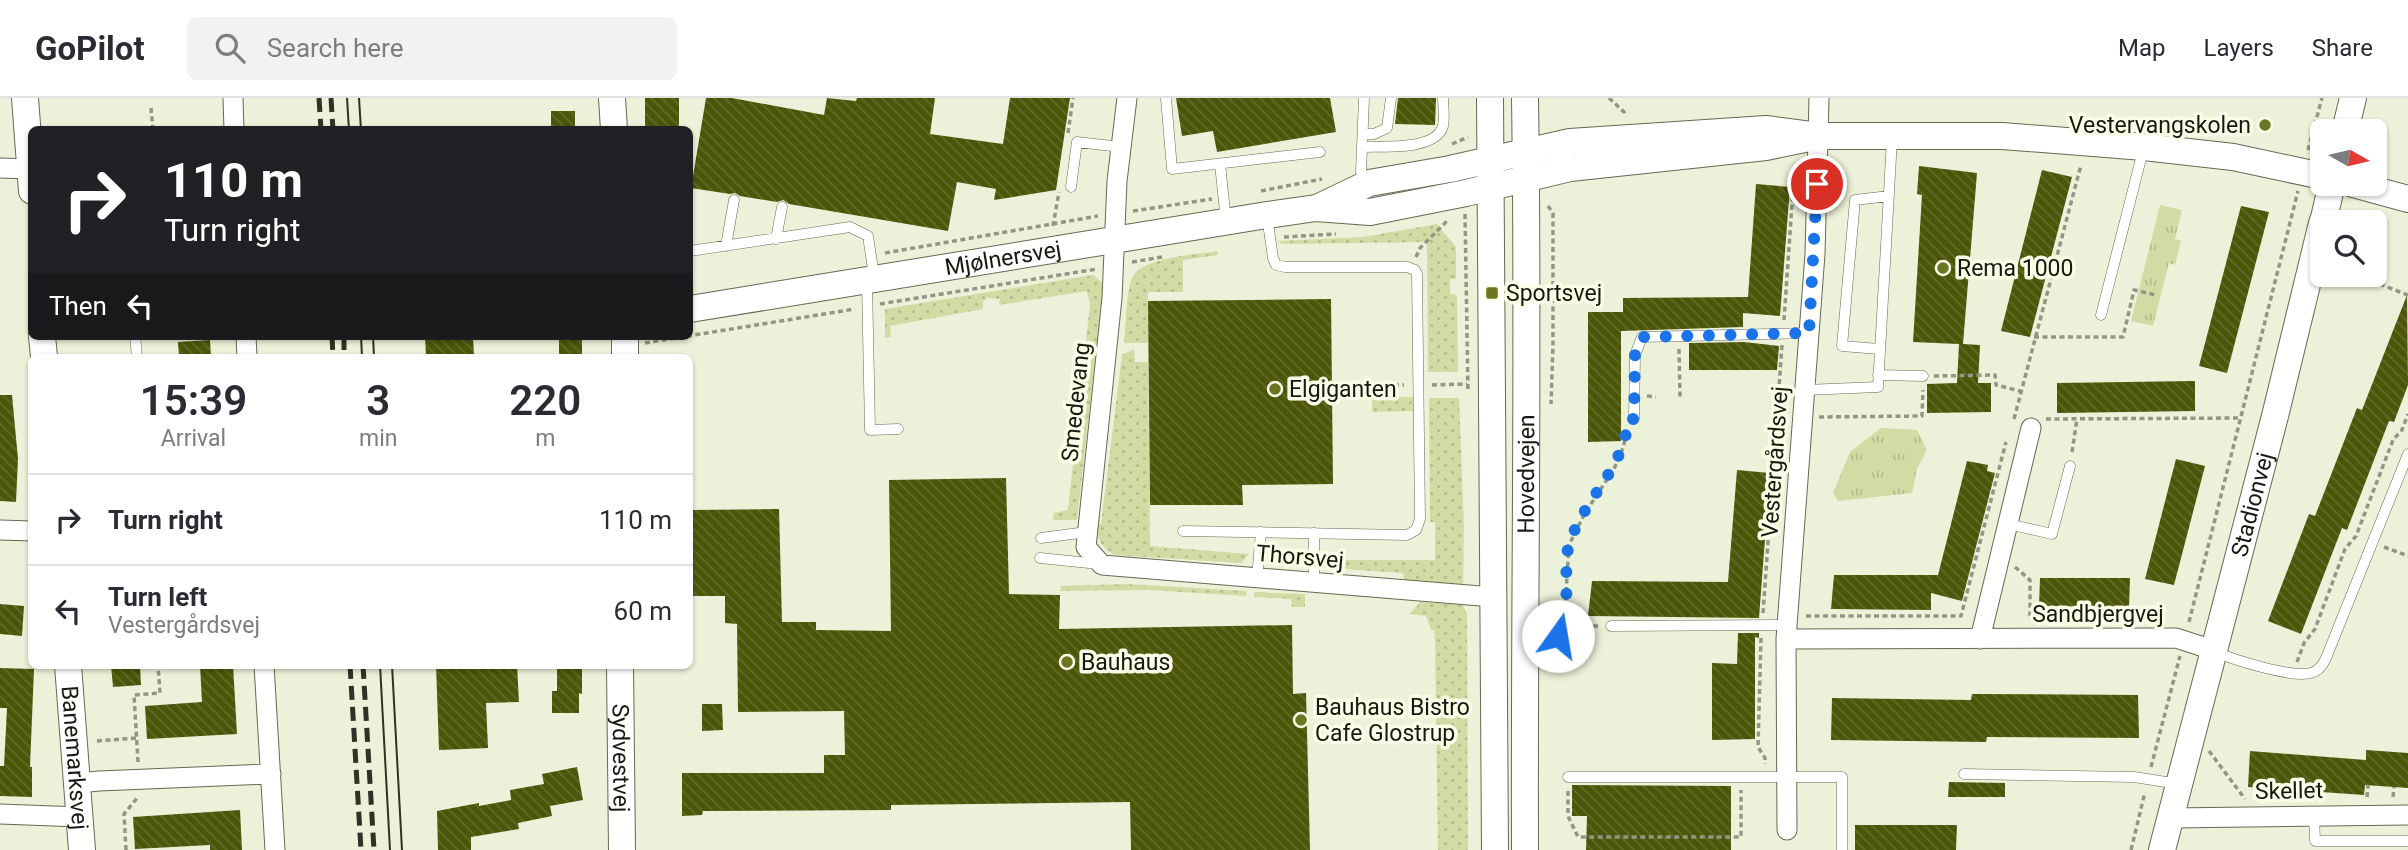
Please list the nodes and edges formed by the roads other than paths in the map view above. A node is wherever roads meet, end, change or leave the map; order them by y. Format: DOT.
graph roads {
  1 [pos="25,98"];
  2 [pos="233,98"];
  3 [pos="612,98"];
  4 [pos="1128,98"];
  5 [pos="1166,98"];
  6 [pos="1364,98"];
  7 [pos="1391,98"];
  8 [pos="1443,98"];
  9 [pos="1490,98"];
  10 [pos="1525,98"];
  11 [pos="1819,98"];
  12 [pos="2353,98"];
  13 [pos="2348,119"];
  14 [pos="234,126"];
  15 [pos="614,126"];
  16 [pos="1363,134"];
  17 [pos="1892,135"];
  18 [pos="1819,136"];
  19 [pos="28,138"];
  20 [pos="1121,147"];
  21 [pos="1362,147"];
  22 [pos="2144,147"];
  23 [pos="1320,152"];
  24 [pos="1491,160"];
  25 [pos="28,164"];
  26 [pos="1220,164"];
  27 [pos="1526,165"];
  28 [pos="0,168"];
  29 [pos="2310,174"];
  30 [pos="1369,183"];
  31 [pos="1070,187"];
  32 [pos="1491,187"];
  33 [pos="2387,193"];
  34 [pos="1889,196"];
  35 [pos="2408,199"];
  36 [pos="734,200"];
  37 [pos="782,207"];
  38 [pos="1316,208"];
  39 [pos="1225,209"];
  40 [pos="1267,215"];
  41 [pos="1114,226"];
  42 [pos="776,239"];
  43 [pos="726,246"];
  44 [pos="693,251"];
  45 [pos="871,272"];
  46 [pos="2310,272"];
  47 [pos="693,308"];
  48 [pos="2101,315"];
  49 [pos="1809,333"];
  50 [pos="1879,349"];
  51 [pos="1878,375"];
  52 [pos="1923,376"];
  53 [pos="1805,390"];
  54 [pos="1634,419"];
  55 [pos="2033,422"];
  56 [pos="898,429"];
  57 [pos="2408,454"];
  58 [pos="2070,466"];
  59 [pos="2008,524"];
  60 [pos="0,530"];
  61 [pos="28,531"];
  62 [pos="1183,531"];
  63 [pos="1087,532"];
  64 [pos="1261,532"];
  65 [pos="1314,533"];
  66 [pos="1041,538"];
  67 [pos="1040,558"];
  68 [pos="1102,565"];
  69 [pos="1257,578"];
  70 [pos="1314,583"];
  71 [pos="1493,597"];
  72 [pos="1611,626"];
  73 [pos="1787,627"];
  74 [pos="1980,639"];
  75 [pos="2213,650"];
  76 [pos="68,669"];
  77 [pos="264,669"];
  78 [pos="620,669"];
  79 [pos="1964,774"];
  80 [pos="271,775"];
  81 [pos="1568,777"];
  82 [pos="1787,777"];
  83 [pos="78,783"];
  84 [pos="2179,785"];
  85 [pos="0,814"];
  86 [pos="2408,815"];
  87 [pos="2314,816"];
  88 [pos="80,817"];
  89 [pos="2171,818"];
  90 [pos="1787,830"];
  91 [pos="2408,841"];
  92 [pos="616,849"];
  93 [pos="82,850"];
  94 [pos="275,850"];
  95 [pos="1495,850"];
  96 [pos="1525,850"];
  97 [pos="1842,850"];
  98 [pos="2162,850"];
  1 -- 19 [label="street"];
  2 -- 14 [label="street"];
  3 -- 15 [label="street"];
  4 -- 20 [label="street, Smedevang"];
  5 -- 26 [label="lane"];
  6 -- 16 [label="lane"];
  7 -- 16 [label="lane"];
  8 -- 21 [label="lane"];
  9 -- 24 [label="street, Hovedvejen"];
  10 -- 27 [label="street, Hovedvejen"];
  11 -- 18 [label="street, Vestergårdsvej"];
  12 -- 13 [label="street"];
  16 -- 21 [label="lane"];
  17 -- 18 [label="street"];
  17 -- 22 [label="street"];
  17 -- 34 [label="lane"];
  18 -- 27 [label="street"];
  18 -- 49 [label="street, Vestergårdsvej"];
  20 -- 31 [label="lane"];
  20 -- 41 [label="street, Smedevang"];
  21 -- 30 [label="lane"];
  22 -- 29 [label="street"];
  22 -- 48 [label="lane"];
  23 -- 26 [label="lane"];
  24 -- 27 [label="street"];
  24 -- 30 [label="street, Mjølnersvej"];
  24 -- 32 [label="street, Hovedvejen"];
  25 -- 28 [label="street"];
  26 -- 39 [label="lane"];
  27 -- 32 [label="street"];
  27 -- 96 [label="street, Hovedvejen"];
  30 -- 38 [label="street, Mjølnersvej"];
  32 -- 38 [label="street, Mjølnersvej"];
  32 -- 71 [label="street, Hovedvejen"];
  33 -- 35 [label="street"];
  34 -- 50 [label="lane"];
  34 -- 50 [label="lane"];
  36 -- 43 [label="lane"];
  37 -- 42 [label="lane"];
  38 -- 40 [label="street, Mjølnersvej"];
  39 -- 40 [label="street, Mjølnersvej"];
  39 -- 41 [label="street, Mjølnersvej"];
  40 -- 65 [label="lane"];
  41 -- 45 [label="street, Mjølnersvej"];
  41 -- 63 [label="street, Smedevang"];
  42 -- 43 [label="lane"];
  42 -- 45 [label="lane"];
  43 -- 44 [label="lane"];
  45 -- 47 [label="street, Mjølnersvej"];
  45 -- 56 [label="lane"];
  46 -- 75 [label="street, Stadionvej"];
  49 -- 53 [label="street, Vestergårdsvej"];
  49 -- 54 [label="lane"];
  50 -- 51 [label="lane"];
  51 -- 52 [label="lane"];
  51 -- 53 [label="lane"];
  53 -- 73 [label="street, Vestergårdsvej"];
  55 -- 59 [label="street"];
  57 -- 75 [label="lane"];
  58 -- 59 [label="lane"];
  59 -- 74 [label="street"];
  60 -- 61 [label="street"];
  62 -- 64 [label="lane"];
  63 -- 66 [label="lane"];
  63 -- 68 [label="street, Smedevang"];
  64 -- 65 [label="lane"];
  64 -- 69 [label="lane"];
  65 -- 70 [label="lane"];
  67 -- 68 [label="lane"];
  68 -- 69 [label="street, Thorsvej"];
  69 -- 70 [label="street, Thorsvej"];
  70 -- 71 [label="street, Thorsvej"];
  71 -- 95 [label="street, Hovedvejen"];
  72 -- 73 [label="lane"];
  73 -- 74 [label="street, Sandbjergvej"];
  73 -- 82 [label="street, Vestergårdsvej"];
  74 -- 75 [label="street, Sandbjergvej"];
  75 -- 84 [label="street, Stadionvej"];
  76 -- 83 [label="street, Banemarksvej"];
  77 -- 80 [label="street"];
  78 -- 92 [label="street, Sydvestvej"];
  79 -- 84 [label="lane"];
  80 -- 83 [label="street"];
  80 -- 94 [label="street"];
  81 -- 82 [label="lane"];
  82 -- 90 [label="street, Vestergårdsvej"];
  82 -- 97 [label="lane"];
  83 -- 88 [label="street, Banemarksvej"];
  84 -- 89 [label="street, Stadionvej"];
  85 -- 88 [label="street"];
  86 -- 87 [label="street, Skellet"];
  87 -- 89 [label="street, Skellet"];
  87 -- 91 [label="lane"];
  88 -- 93 [label="street, Banemarksvej"];
  89 -- 98 [label="street, Stadionvej"];
}
